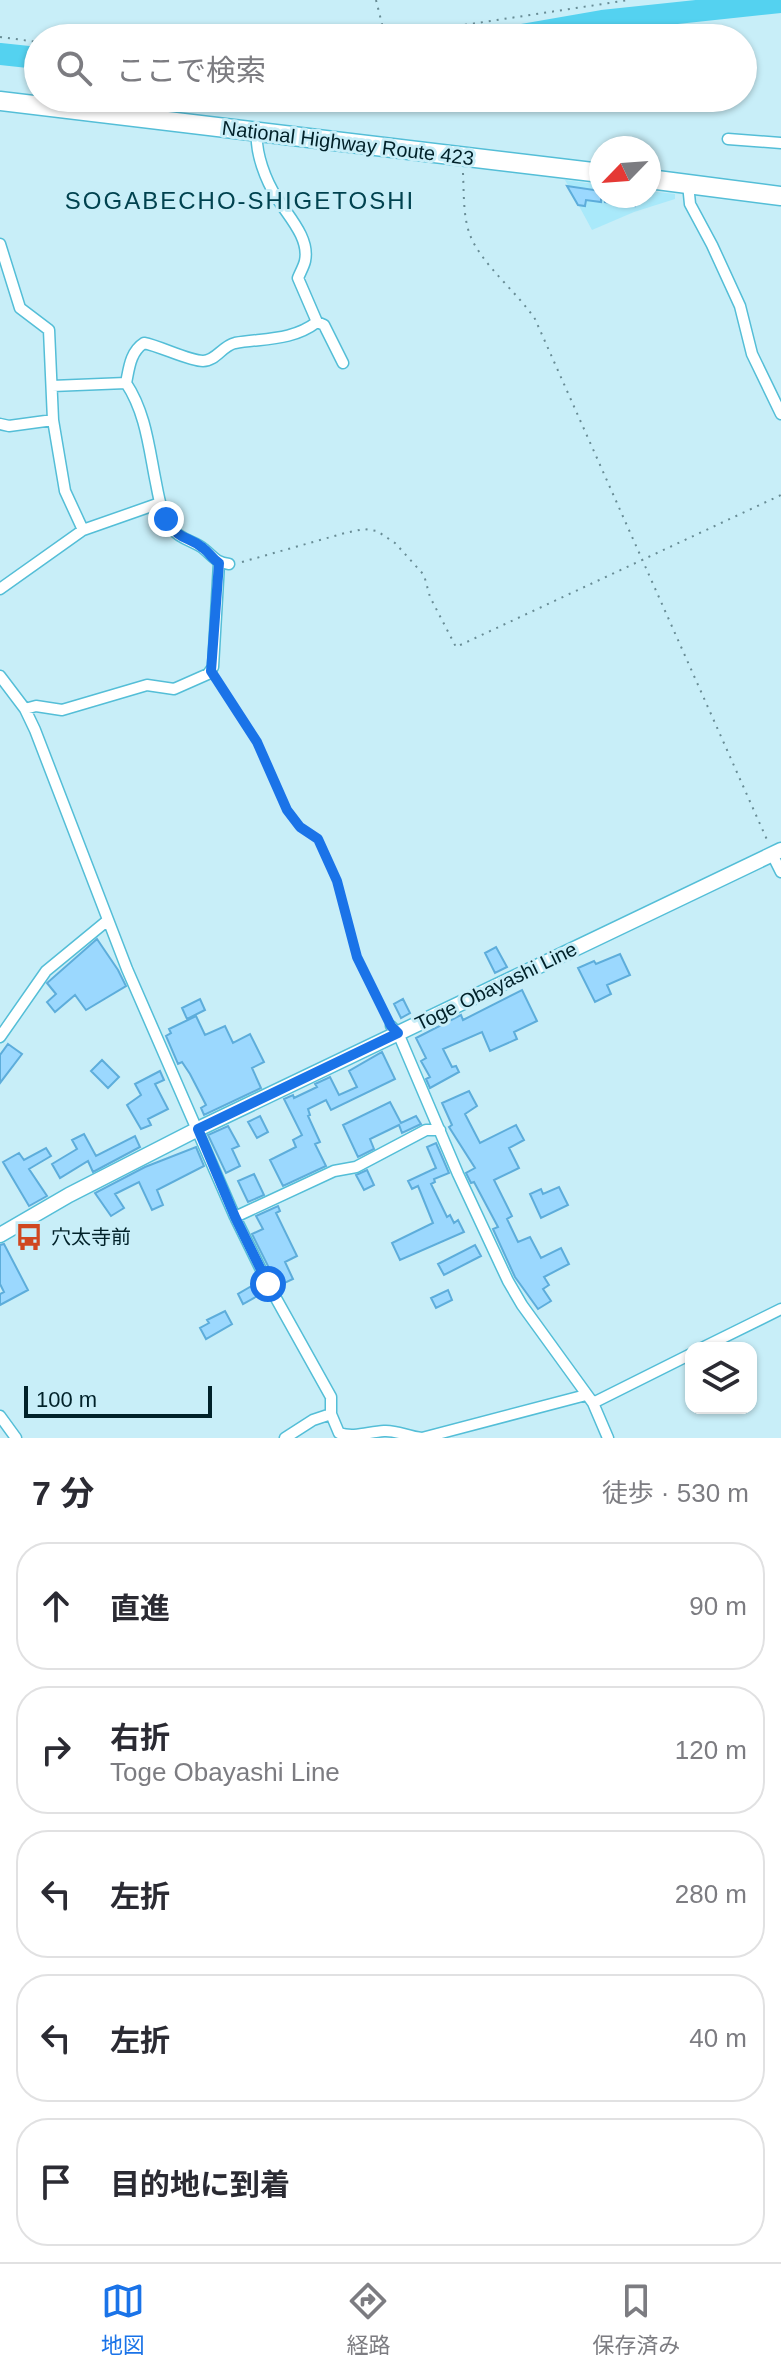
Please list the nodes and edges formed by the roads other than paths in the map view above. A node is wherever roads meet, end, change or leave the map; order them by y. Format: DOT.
graph roads {
  1 [pos="0,101"];
  2 [pos="24,104"];
  3 [pos="91,112"];
  4 [pos="257,132"];
  5 [pos="728,139"];
  6 [pos="781,143"];
  7 [pos="589,172"];
  8 [pos="661,181"];
  9 [pos="688,184"];
  10 [pos="781,196"];
  11 [pos="0,244"];
  12 [pos="317,322"];
  13 [pos="343,363"];
  14 [pos="126,383"];
  15 [pos="52,386"];
  16 [pos="781,414"];
  17 [pos="53,420"];
  18 [pos="0,424"];
  19 [pos="160,503"];
  20 [pos="83,530"];
  21 [pos="0,589"];
  22 [pos="0,676"];
  23 [pos="25,709"];
  24 [pos="777,852"];
  25 [pos="781,872"];
  26 [pos="108,920"];
  27 [pos="394,1030"];
  28 [pos="0,1037"];
  29 [pos="198,1129"];
  30 [pos="440,1130"];
  31 [pos="235,1217"];
  32 [pos="0,1235"];
  33 [pos="781,1309"];
  34 [pos="714,1342"];
  35 [pos="685,1357"];
  36 [pos="590,1399"];
  37 [pos="331,1414"];
  38 [pos="0,1416"];
  39 [pos="16,1438"];
  40 [pos="285,1438"];
  41 [pos="608,1438"];
  1 -- 2 [label="highway, National Highway Route 423"];
  3 -- 4 [label="highway, National Highway Route 423"];
  4 -- 7 [label="highway, National Highway Route 423"];
  4 -- 12 [label="street"];
  5 -- 6 [label="street"];
  8 -- 9 [label="highway"];
  9 -- 10 [label="highway"];
  9 -- 16 [label="street"];
  11 -- 15 [label="street"];
  12 -- 13 [label="street"];
  12 -- 14 [label="street"];
  14 -- 15 [label="street"];
  14 -- 19 [label="street"];
  15 -- 17 [label="street"];
  17 -- 18 [label="street"];
  17 -- 20 [label="street"];
  19 -- 20 [label="street"];
  19 -- 23 [label="street"];
  20 -- 21 [label="street"];
  22 -- 23 [label="street"];
  23 -- 26 [label="street"];
  24 -- 25 [label="street"];
  24 -- 27 [label="main road, Toge Obayashi Line"];
  26 -- 28 [label="street"];
  26 -- 29 [label="street"];
  27 -- 29 [label="main road, Toge Obayashi Line"];
  27 -- 30 [label="street"];
  29 -- 31 [label="street"];
  29 -- 32 [label="main road, Toge Obayashi Line"];
  30 -- 31 [label="street"];
  30 -- 36 [label="street"];
  31 -- 37 [label="street"];
  33 -- 34 [label="street"];
  35 -- 36 [label="street"];
  36 -- 37 [label="street"];
  36 -- 41 [label="street"];
  37 -- 40 [label="street"];
  38 -- 39 [label="street"];
}
